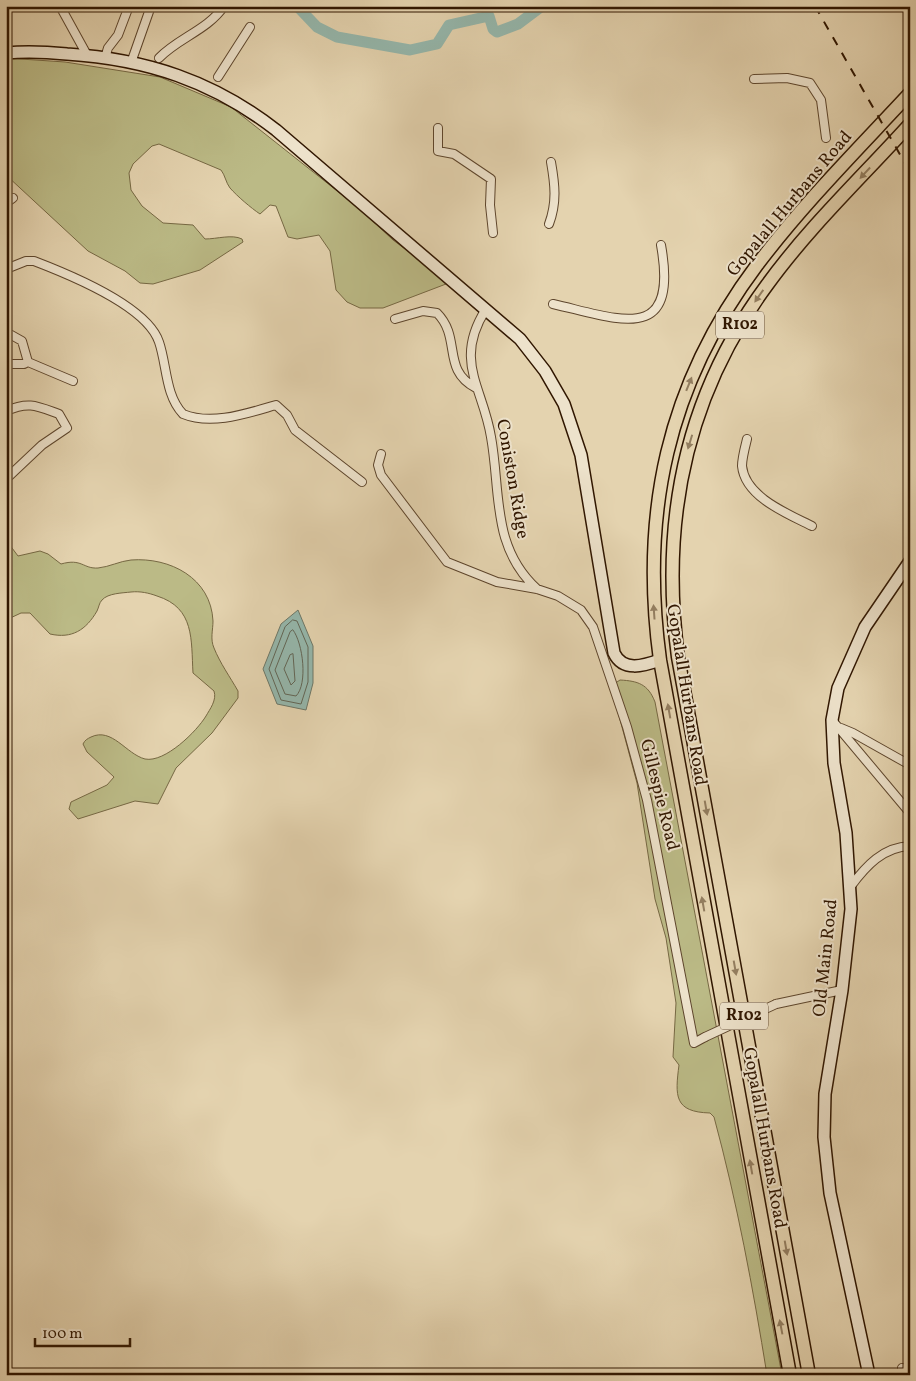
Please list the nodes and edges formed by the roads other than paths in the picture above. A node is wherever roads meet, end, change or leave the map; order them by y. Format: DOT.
graph roads {
  1 [pos="60,6"];
  2 [pos="129,6"];
  3 [pos="151,6"];
  4 [pos="224,6"];
  5 [pos="250,26"];
  6 [pos="6,53"];
  7 [pos="87,55"];
  8 [pos="105,58"];
  9 [pos="159,58"];
  10 [pos="132,60"];
  11 [pos="218,77"];
  12 [pos="754,79"];
  13 [pos="908,100"];
  14 [pos="910,124"];
  15 [pos="438,128"];
  16 [pos="826,138"];
  17 [pos="910,140"];
  18 [pos="886,151"];
  19 [pos="552,162"];
  20 [pos="549,224"];
  21 [pos="493,233"];
  22 [pos="661,245"];
  23 [pos="6,269"];
  24 [pos="553,304"];
  25 [pos="486,309"];
  26 [pos="395,319"];
  27 [pos="6,332"];
  28 [pos="28,362"];
  29 [pos="6,364"];
  30 [pos="73,381"];
  31 [pos="476,388"];
  32 [pos="6,412"];
  33 [pos="747,439"];
  34 [pos="381,454"];
  35 [pos="6,479"];
  36 [pos="362,482"];
  37 [pos="812,526"];
  38 [pos="910,561"];
  39 [pos="523,576"];
  40 [pos="519,588"];
  41 [pos="537,589"];
  42 [pos="675,632"];
  43 [pos="660,660"];
  44 [pos="681,669"];
  45 [pos="832,720"];
  46 [pos="841,728"];
  47 [pos="910,765"];
  48 [pos="910,812"];
  49 [pos="910,846"];
  50 [pos="851,886"];
  51 [pos="842,990"];
  52 [pos="902,1368"];
  53 [pos="910,1374"];
  54 [pos="790,1375"];
  55 [pos="809,1375"];
  56 [pos="869,1375"];
  1 -- 7 [label="street"];
  2 -- 8 [label="street"];
  3 -- 10 [label="street"];
  4 -- 9 [label="street"];
  5 -- 11 [label="street"];
  6 -- 7 [label="street"];
  7 -- 8 [label="street"];
  8 -- 25 [label="street"];
  12 -- 16 [label="street"];
  43 -- 13 [label="main road, Gopalall Hurbans Road / R102, one-way"];
  14 -- 18 [label="main road, Gopalall Hurbans Road / R102"];
  15 -- 21 [label="street"];
  17 -- 18 [label="main road"];
  18 -- 42 [label="main road, Gopalall Hurbans Road / R102, one-way"];
  19 -- 20 [label="street"];
  22 -- 24 [label="street"];
  23 -- 36 [label="street"];
  25 -- 31 [label="street, Coniston Ridge"];
  25 -- 43 [label="street"];
  26 -- 31 [label="street"];
  27 -- 28 [label="street"];
  28 -- 29 [label="street"];
  28 -- 30 [label="street"];
  31 -- 39 [label="street, Coniston Ridge"];
  32 -- 35 [label="street"];
  33 -- 37 [label="street"];
  34 -- 40 [label="street"];
  38 -- 45 [label="street, Old Main Road"];
  39 -- 40 [label="street"];
  39 -- 41 [label="street, Coniston Ridge"];
  40 -- 41 [label="street"];
  41 -- 51 [label="street, Gillespie Road, bridge"];
  42 -- 43 [label="main road"];
  42 -- 44 [label="main road, Gopalall Hurbans Road / R102"];
  43 -- 44 [label="main road"];
  54 -- 43 [label="main road, Gopalall Hurbans Road / R102, one-way"];
  44 -- 55 [label="main road, Gopalall Hurbans Road / R102, one-way"];
  45 -- 46 [label="street"];
  45 -- 50 [label="street, Old Main Road"];
  46 -- 47 [label="street"];
  46 -- 48 [label="street"];
  49 -- 50 [label="street"];
  50 -- 51 [label="street, Old Main Road"];
  51 -- 56 [label="street, Old Main Road"];
  52 -- 53 [label="street"];
}
